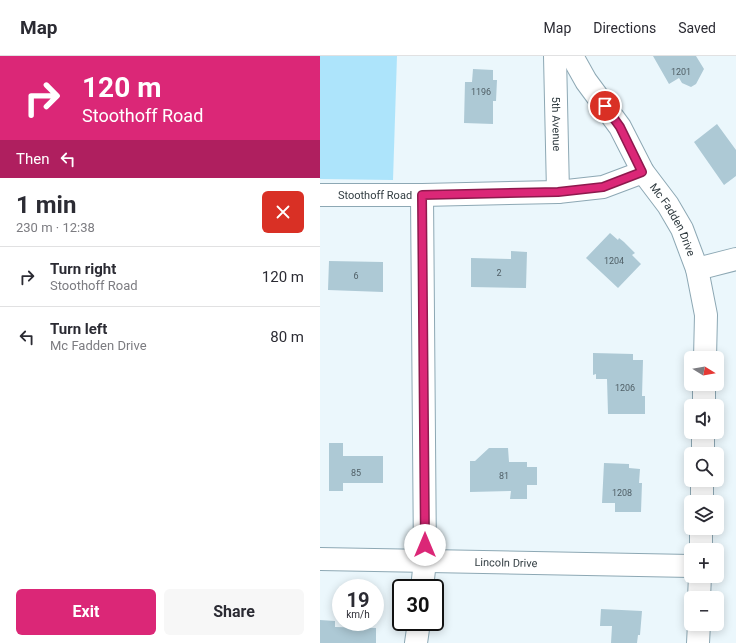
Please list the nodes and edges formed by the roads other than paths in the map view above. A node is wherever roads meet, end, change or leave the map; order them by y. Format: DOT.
graph roads {
  1 [pos="555,56"];
  2 [pos="572,56"];
  3 [pos="642,172"];
  4 [pos="558,192"];
  5 [pos="320,195"];
  6 [pos="422,195"];
  7 [pos="736,259"];
  8 [pos="696,269"];
  9 [pos="705,351"];
  10 [pos="320,559"];
  11 [pos="425,561"];
  12 [pos="684,566"];
  13 [pos="423,579"];
  14 [pos="417,631"];
  15 [pos="699,631"];
  16 [pos="416,643"];
  17 [pos="698,643"];
  1 -- 4 [label="street, 5th Avenue"];
  2 -- 3 [label="street, Mc Fadden Drive"];
  3 -- 4 [label="street, Stoothoff Road"];
  3 -- 8 [label="street, Mc Fadden Drive"];
  4 -- 6 [label="street, Stoothoff Road"];
  5 -- 6 [label="street, Stoothoff Road"];
  6 -- 11 [label="street"];
  7 -- 8 [label="street"];
  8 -- 9 [label="street, Mc Fadden Drive"];
  10 -- 11 [label="street, Lincoln Drive"];
  11 -- 12 [label="street, Lincoln Drive"];
  11 -- 13 [label="street"];
  14 -- 16 [label="street"];
  15 -- 17 [label="street"];
}
